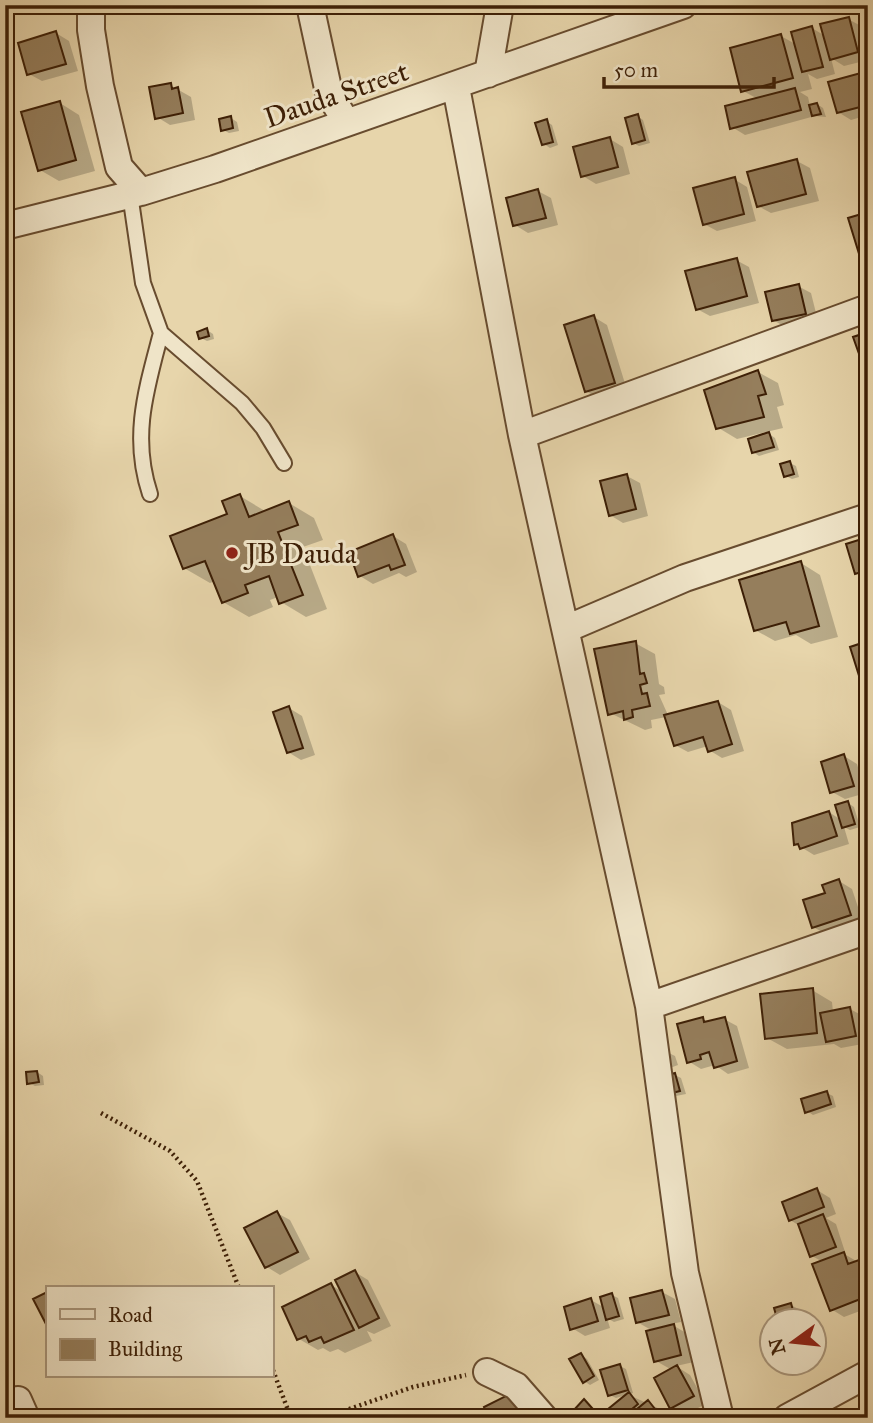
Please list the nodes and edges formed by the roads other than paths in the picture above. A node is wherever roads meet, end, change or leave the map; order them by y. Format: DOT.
graph roads {
  1 [pos="91,5"];
  2 [pos="310,5"];
  3 [pos="500,5"];
  4 [pos="683,5"];
  5 [pos="488,74"];
  6 [pos="456,87"];
  7 [pos="346,122"];
  8 [pos="135,193"];
  9 [pos="5,226"];
  10 [pos="868,308"];
  11 [pos="161,333"];
  12 [pos="522,435"];
  13 [pos="284,463"];
  14 [pos="150,494"];
  15 [pos="868,517"];
  16 [pos="566,629"];
  17 [pos="868,930"];
  18 [pos="649,1006"];
  19 [pos="487,1372"];
  20 [pos="868,1374"];
  21 [pos="544,1418"];
  22 [pos="720,1418"];
  23 [pos="787,1418"];
  1 -- 8 [label="street"];
  2 -- 7 [label="street"];
  3 -- 5 [label="street"];
  4 -- 5 [label="street, Dauda Street"];
  5 -- 6 [label="street, Dauda Street"];
  6 -- 7 [label="street, Dauda Street"];
  6 -- 12 [label="street"];
  7 -- 8 [label="street, Dauda Street"];
  8 -- 9 [label="street, Dauda Street"];
  8 -- 11 [label="lane"];
  10 -- 12 [label="street"];
  11 -- 13 [label="lane"];
  11 -- 14 [label="lane"];
  12 -- 16 [label="street"];
  15 -- 16 [label="street"];
  16 -- 18 [label="street"];
  17 -- 18 [label="street"];
  18 -- 22 [label="street"];
  19 -- 21 [label="street"];
  20 -- 23 [label="street"];
}
